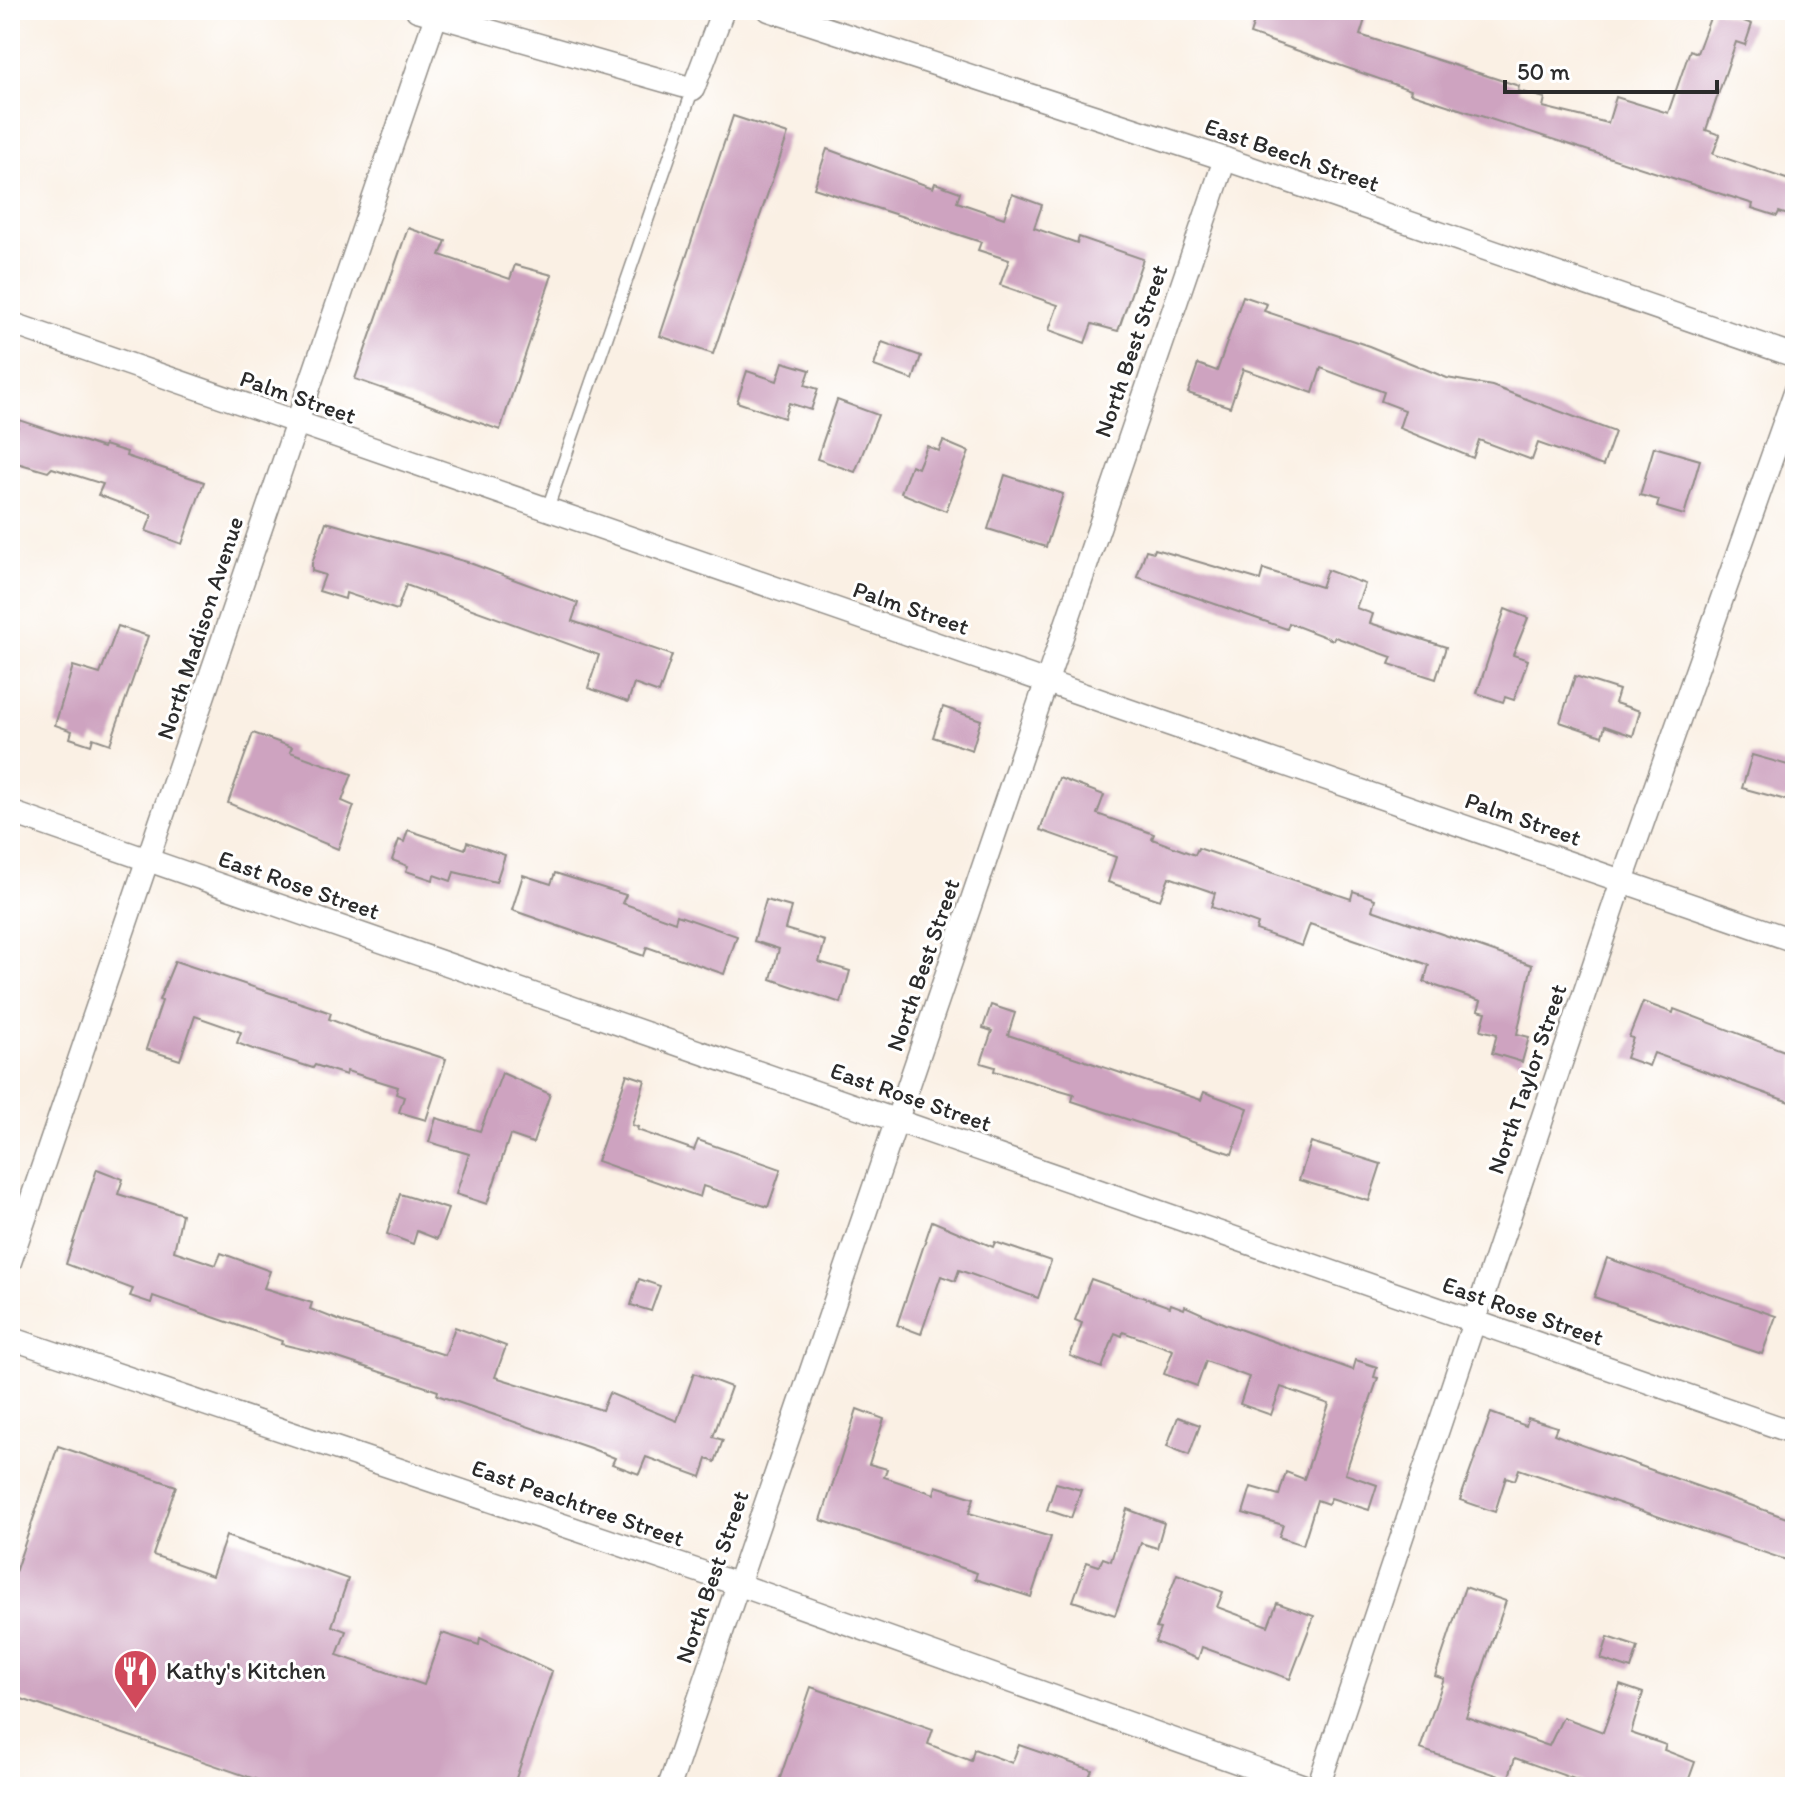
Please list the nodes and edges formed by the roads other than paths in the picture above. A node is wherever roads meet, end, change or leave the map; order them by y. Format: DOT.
graph roads {
  1 [pos="723,10"];
  2 [pos="769,10"];
  3 [pos="431,12"];
  4 [pos="693,89"];
  5 [pos="1225,159"];
  6 [pos="10,323"];
  7 [pos="1795,356"];
  8 [pos="1795,392"];
  9 [pos="296,423"];
  10 [pos="547,510"];
  11 [pos="1046,682"];
  12 [pos="10,812"];
  13 [pos="150,860"];
  14 [pos="1622,881"];
  15 [pos="1795,941"];
  16 [pos="899,1120"];
  17 [pos="10,1262"];
  18 [pos="1473,1321"];
  19 [pos="10,1338"];
  20 [pos="1795,1433"];
  21 [pos="737,1584"];
  22 [pos="669,1787"];
  23 [pos="1307,1787"];
  24 [pos="1318,1787"];
  1 -- 4 [label="street"];
  2 -- 5 [label="street, East Beech Street"];
  3 -- 4 [label="street"];
  3 -- 9 [label="street, North Madison Avenue"];
  4 -- 10 [label="lane"];
  5 -- 7 [label="street, East Beech Street"];
  5 -- 11 [label="street, North Best Street"];
  6 -- 9 [label="street, Palm Street"];
  8 -- 14 [label="street, North Taylor Street"];
  9 -- 10 [label="street, Palm Street"];
  9 -- 13 [label="street, North Madison Avenue"];
  10 -- 11 [label="street, Palm Street"];
  11 -- 14 [label="street, Palm Street"];
  11 -- 16 [label="street, North Best Street"];
  12 -- 13 [label="street, East Rose Street"];
  13 -- 16 [label="street, East Rose Street"];
  13 -- 17 [label="street, North Madison Avenue"];
  14 -- 15 [label="street, Palm Street"];
  14 -- 18 [label="street, North Taylor Street"];
  16 -- 18 [label="street, East Rose Street"];
  16 -- 21 [label="street, North Best Street"];
  18 -- 20 [label="street, East Rose Street"];
  18 -- 24 [label="street, North Taylor Street"];
  19 -- 21 [label="street, East Peachtree Street"];
  21 -- 22 [label="street, North Best Street"];
  21 -- 23 [label="street, East Peachtree Street"];
}
